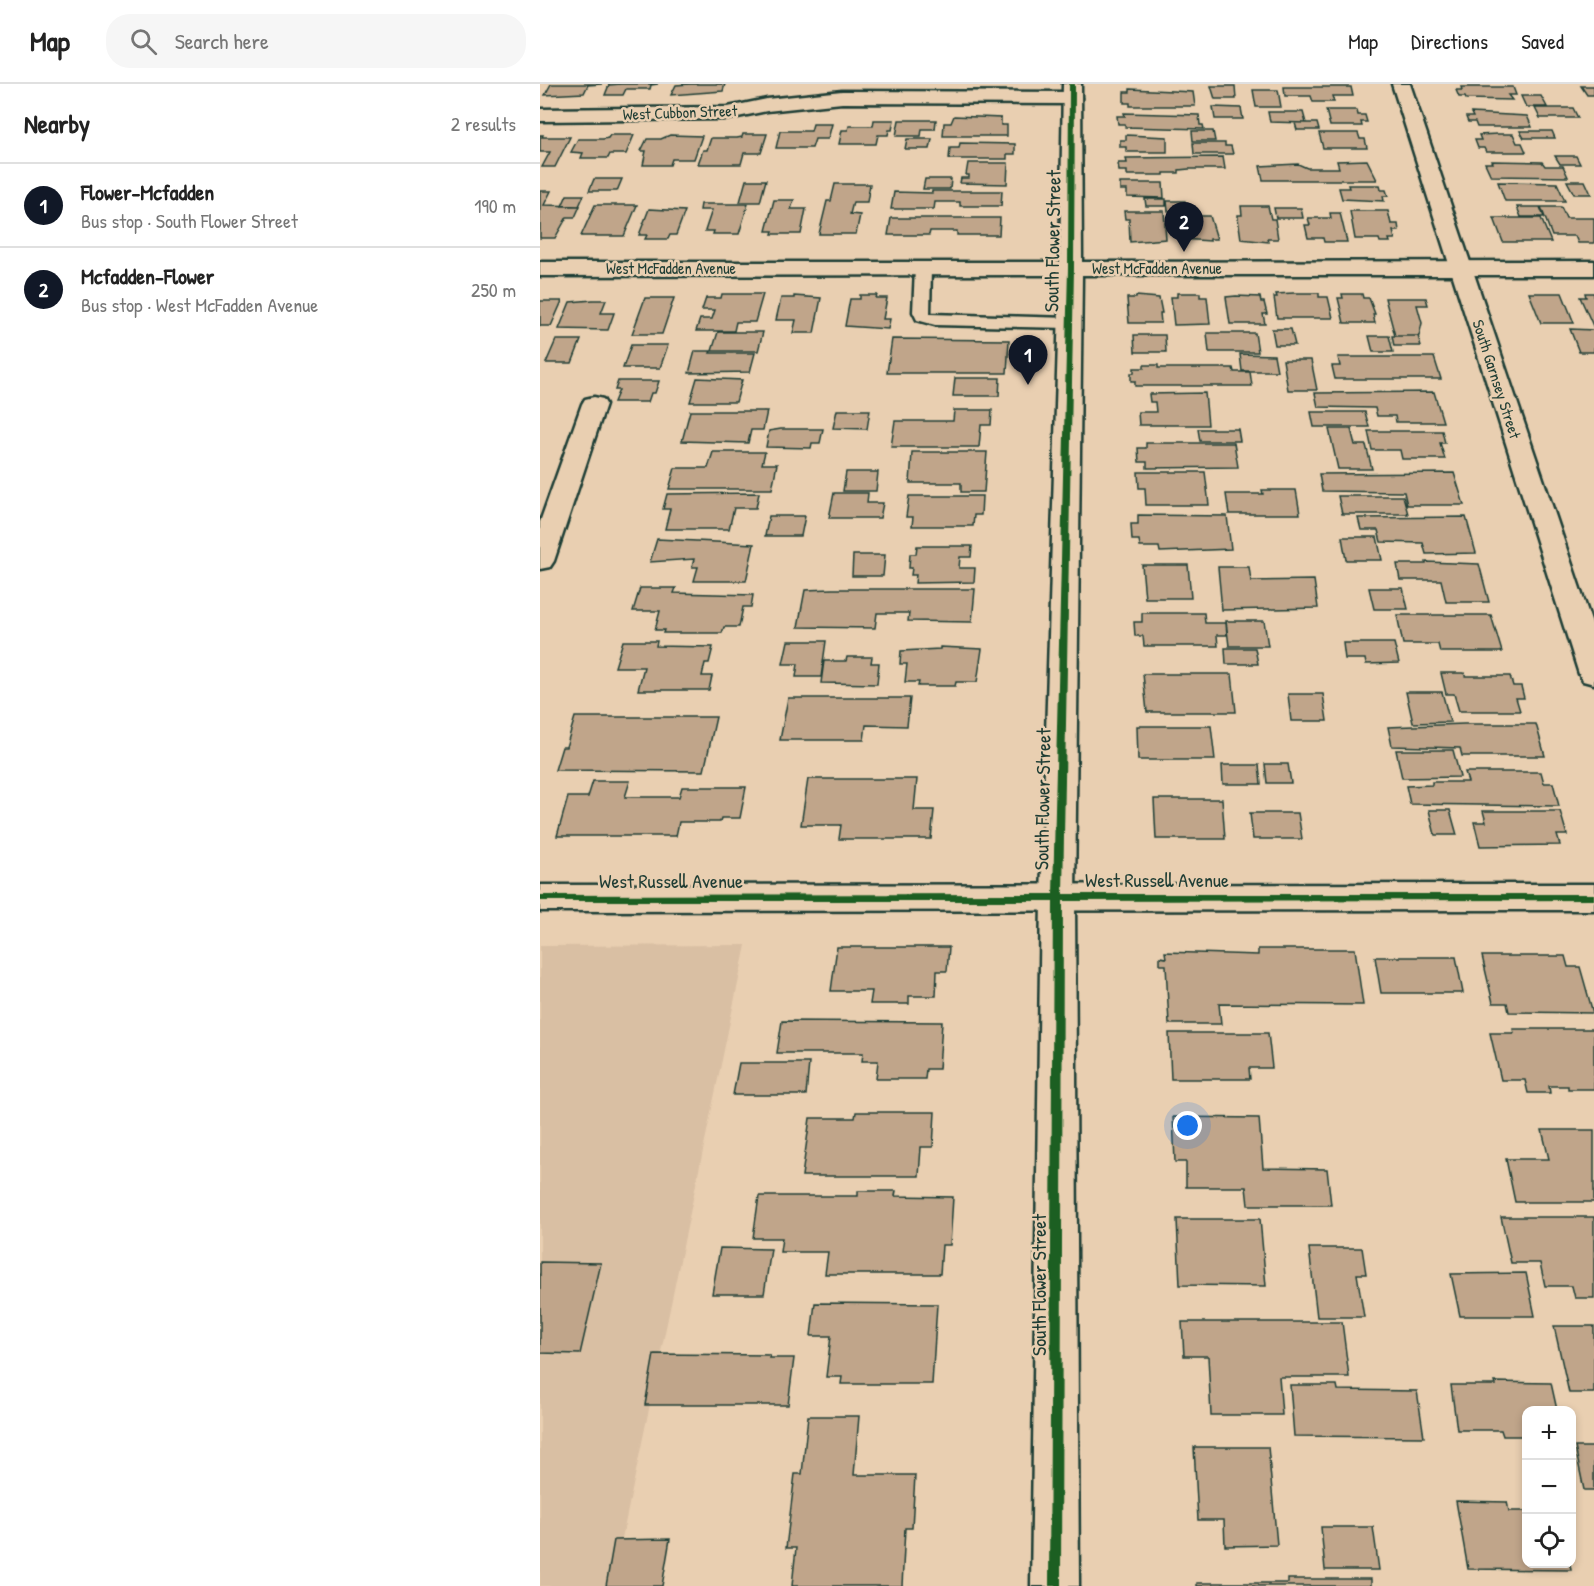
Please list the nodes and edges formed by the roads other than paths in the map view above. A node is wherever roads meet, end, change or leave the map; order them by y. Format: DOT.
graph roads {
  1 [pos="773,84"];
  2 [pos="1401,84"];
  3 [pos="1072,91"];
  4 [pos="767,105"];
  5 [pos="540,115"];
  6 [pos="923,268"];
  7 [pos="1071,268"];
  8 [pos="1461,268"];
  9 [pos="1594,268"];
  10 [pos="540,269"];
  11 [pos="1069,323"];
  12 [pos="594,404"];
  13 [pos="540,561"];
  14 [pos="1594,674"];
  15 [pos="1594,897"];
  16 [pos="540,898"];
  17 [pos="1058,898"];
  18 [pos="1055,1586"];
  1 -- 4 [label="street"];
  2 -- 8 [label="street, South Garnsey Street"];
  3 -- 4 [label="street, West Cubbon Street"];
  3 -- 7 [label="street, South Flower Street"];
  4 -- 5 [label="street, West Cubbon Street"];
  6 -- 7 [label="street, West McFadden Avenue"];
  6 -- 10 [label="street, West McFadden Avenue"];
  6 -- 11 [label="lane"];
  7 -- 8 [label="street, West McFadden Avenue"];
  7 -- 11 [label="street, South Flower Street"];
  8 -- 9 [label="street, West McFadden Avenue"];
  8 -- 14 [label="street, South Garnsey Street"];
  11 -- 17 [label="street, South Flower Street"];
  12 -- 13 [label="street"];
  15 -- 17 [label="street, West Russell Avenue"];
  16 -- 17 [label="street, West Russell Avenue"];
  17 -- 18 [label="street, South Flower Street"];
}
